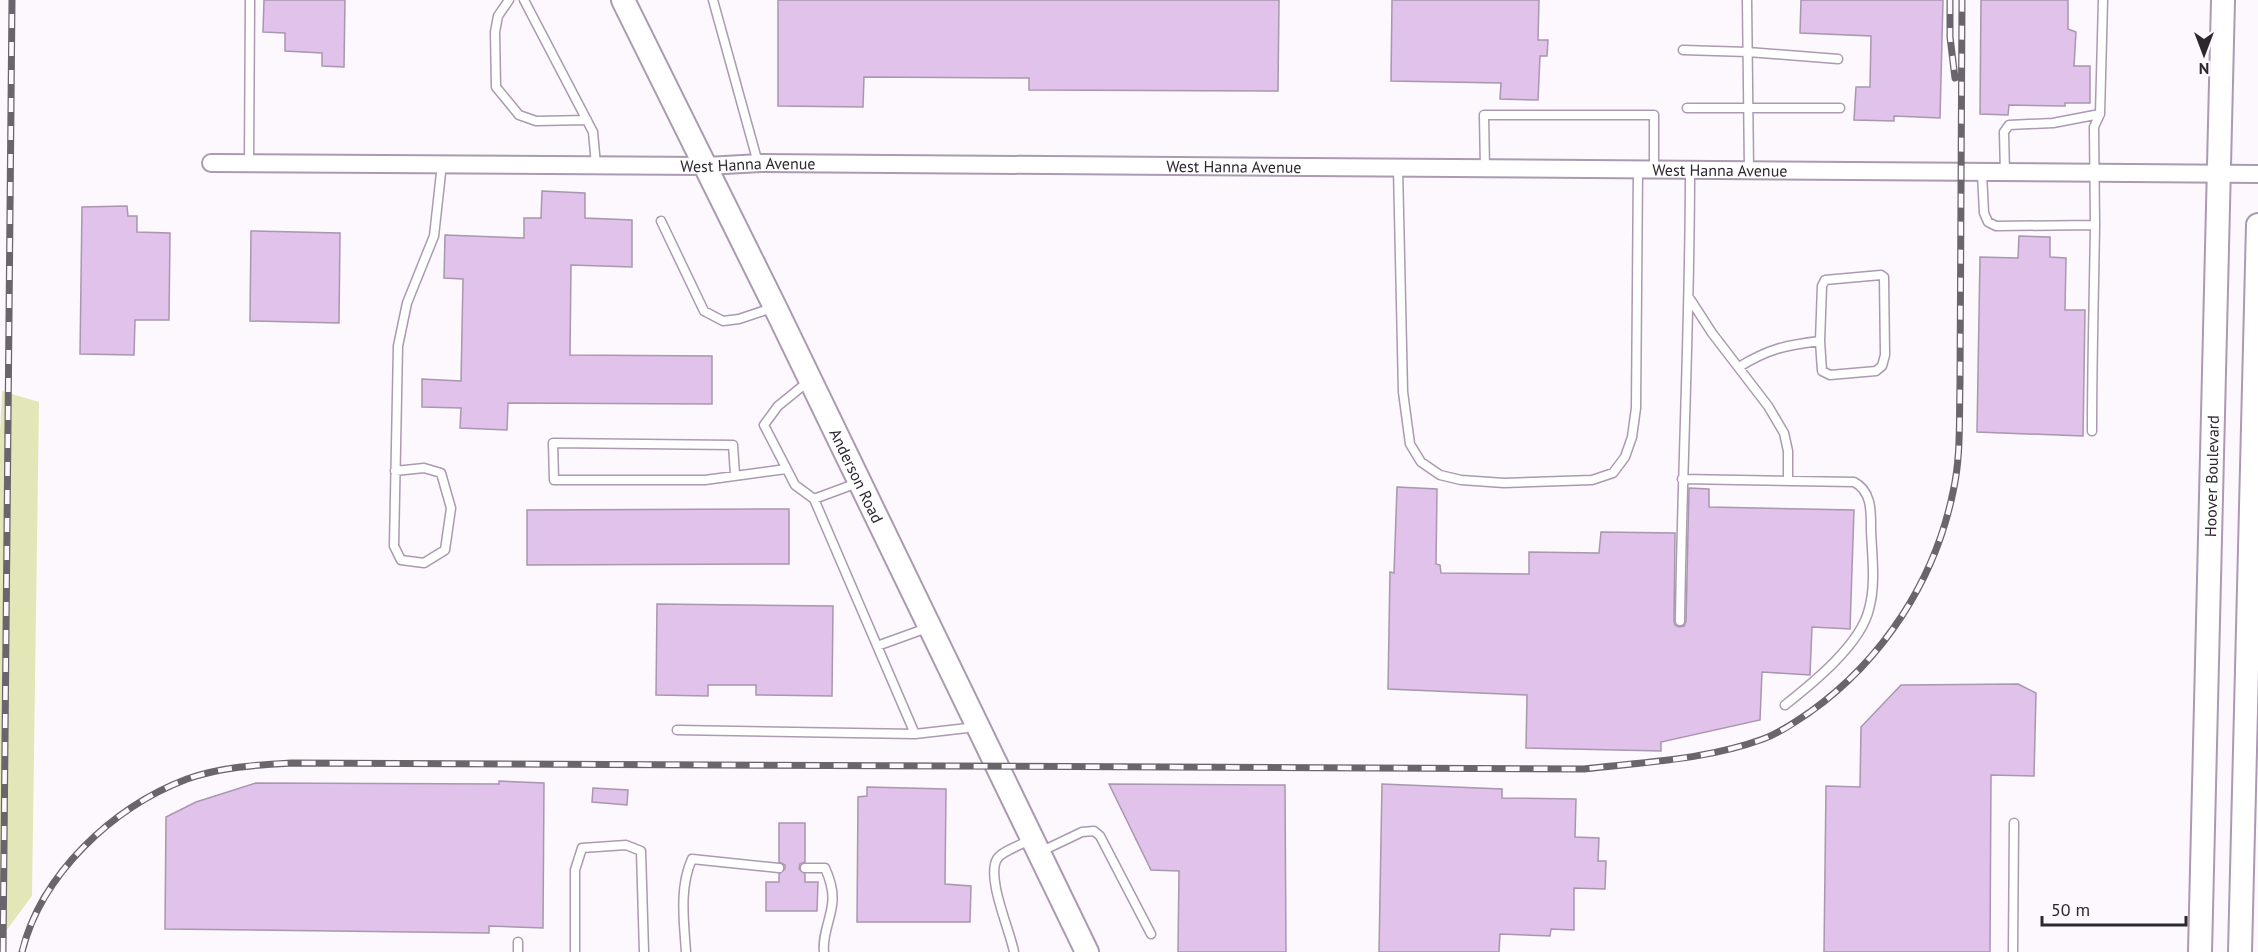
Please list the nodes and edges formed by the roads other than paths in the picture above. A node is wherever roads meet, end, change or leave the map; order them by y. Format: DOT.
graph roads {
  1 [pos="250,0"];
  2 [pos="509,0"];
  3 [pos="524,0"];
  4 [pos="623,0"];
  5 [pos="714,0"];
  6 [pos="1747,0"];
  7 [pos="2103,0"];
  8 [pos="2223,0"];
  9 [pos="1683,50"];
  10 [pos="1748,52"];
  11 [pos="1838,59"];
  12 [pos="1749,107"];
  13 [pos="1687,108"];
  14 [pos="1840,108"];
  15 [pos="2100,114"];
  16 [pos="587,120"];
  17 [pos="211,163"];
  18 [pos="758,163"];
  19 [pos="249,164"];
  20 [pos="442,164"];
  21 [pos="596,165"];
  22 [pos="706,166"];
  23 [pos="1398,168"];
  24 [pos="1485,169"];
  25 [pos="1646,170"];
  26 [pos="1690,171"];
  27 [pos="1749,171"];
  28 [pos="1982,173"];
  29 [pos="2004,173"];
  30 [pos="2096,173"];
  31 [pos="2217,173"];
  32 [pos="2258,174"];
  33 [pos="661,221"];
  34 [pos="2095,225"];
  35 [pos="2258,225"];
  36 [pos="1690,299"];
  37 [pos="775,307"];
  38 [pos="1820,341"];
  39 [pos="1739,367"];
  40 [pos="810,380"];
  41 [pos="2092,431"];
  42 [pos="786,469"];
  43 [pos="395,471"];
  44 [pos="735,475"];
  45 [pos="1682,479"];
  46 [pos="1788,480"];
  47 [pos="860,482"];
  48 [pos="814,499"];
  49 [pos="1680,621"];
  50 [pos="931,627"];
  51 [pos="877,646"];
  52 [pos="1785,705"];
  53 [pos="979,727"];
  54 [pos="677,730"];
  55 [pos="915,734"];
  56 [pos="2014,823"];
  57 [pos="1036,845"];
  58 [pos="779,868"];
  59 [pos="805,868"];
  60 [pos="1151,934"];
  61 [pos="518,942"];
  62 [pos="518,952"];
  63 [pos="575,952"];
  64 [pos="644,952"];
  65 [pos="686,952"];
  66 [pos="824,952"];
  67 [pos="1014,952"];
  68 [pos="1087,952"];
  69 [pos="2013,952"];
  70 [pos="2200,952"];
  71 [pos="2240,952"];
  1 -- 19 [label="lane"];
  2 -- 16 [label="lane"];
  3 -- 16 [label="lane"];
  4 -- 22 [label="main road, Anderson Road"];
  5 -- 18 [label="lane"];
  6 -- 10 [label="lane"];
  7 -- 15 [label="lane"];
  8 -- 31 [label="main road, Hoover Boulevard"];
  9 -- 10 [label="lane"];
  10 -- 11 [label="lane"];
  10 -- 12 [label="lane"];
  12 -- 13 [label="lane"];
  12 -- 14 [label="lane"];
  12 -- 27 [label="lane"];
  15 -- 29 [label="lane"];
  15 -- 30 [label="lane"];
  16 -- 21 [label="lane"];
  17 -- 19 [label="street, West Hanna Avenue"];
  18 -- 22 [label="street, West Hanna Avenue"];
  18 -- 23 [label="street, West Hanna Avenue"];
  19 -- 20 [label="street, West Hanna Avenue"];
  20 -- 21 [label="street, West Hanna Avenue"];
  20 -- 43 [label="lane"];
  21 -- 22 [label="street, West Hanna Avenue"];
  22 -- 37 [label="main road, Anderson Road"];
  23 -- 24 [label="street, West Hanna Avenue"];
  23 -- 25 [label="lane"];
  24 -- 25 [label="street, West Hanna Avenue"];
  24 -- 25 [label="lane"];
  25 -- 26 [label="street, West Hanna Avenue"];
  26 -- 27 [label="street, West Hanna Avenue"];
  26 -- 36 [label="lane"];
  27 -- 28 [label="street, West Hanna Avenue"];
  28 -- 29 [label="street, West Hanna Avenue"];
  28 -- 34 [label="lane"];
  29 -- 30 [label="street, West Hanna Avenue"];
  30 -- 31 [label="street, West Hanna Avenue"];
  30 -- 34 [label="lane"];
  31 -- 32 [label="street, West Hanna Avenue"];
  31 -- 70 [label="main road, Hoover Boulevard"];
  33 -- 37 [label="lane"];
  34 -- 41 [label="lane"];
  35 -- 71 [label="main road"];
  36 -- 39 [label="lane"];
  36 -- 45 [label="lane"];
  37 -- 40 [label="main road, Anderson Road"];
  38 -- 38 [label="lane"];
  38 -- 39 [label="lane"];
  39 -- 46 [label="lane"];
  40 -- 42 [label="lane"];
  40 -- 47 [label="main road, Anderson Road"];
  42 -- 44 [label="lane"];
  42 -- 48 [label="lane"];
  43 -- 43 [label="lane"];
  44 -- 44 [label="lane"];
  45 -- 46 [label="lane"];
  45 -- 49 [label="lane"];
  46 -- 52 [label="lane"];
  47 -- 48 [label="lane"];
  47 -- 50 [label="main road, Anderson Road"];
  48 -- 51 [label="lane"];
  50 -- 51 [label="lane"];
  50 -- 53 [label="main road, Anderson Road"];
  51 -- 55 [label="lane"];
  53 -- 55 [label="lane"];
  53 -- 57 [label="main road, Anderson Road"];
  54 -- 55 [label="lane"];
  56 -- 69 [label="lane"];
  57 -- 60 [label="lane"];
  57 -- 67 [label="lane"];
  57 -- 68 [label="main road, Anderson Road"];
  58 -- 65 [label="lane"];
  59 -- 66 [label="lane"];
  61 -- 62 [label="lane"];
  63 -- 64 [label="lane"];
}
